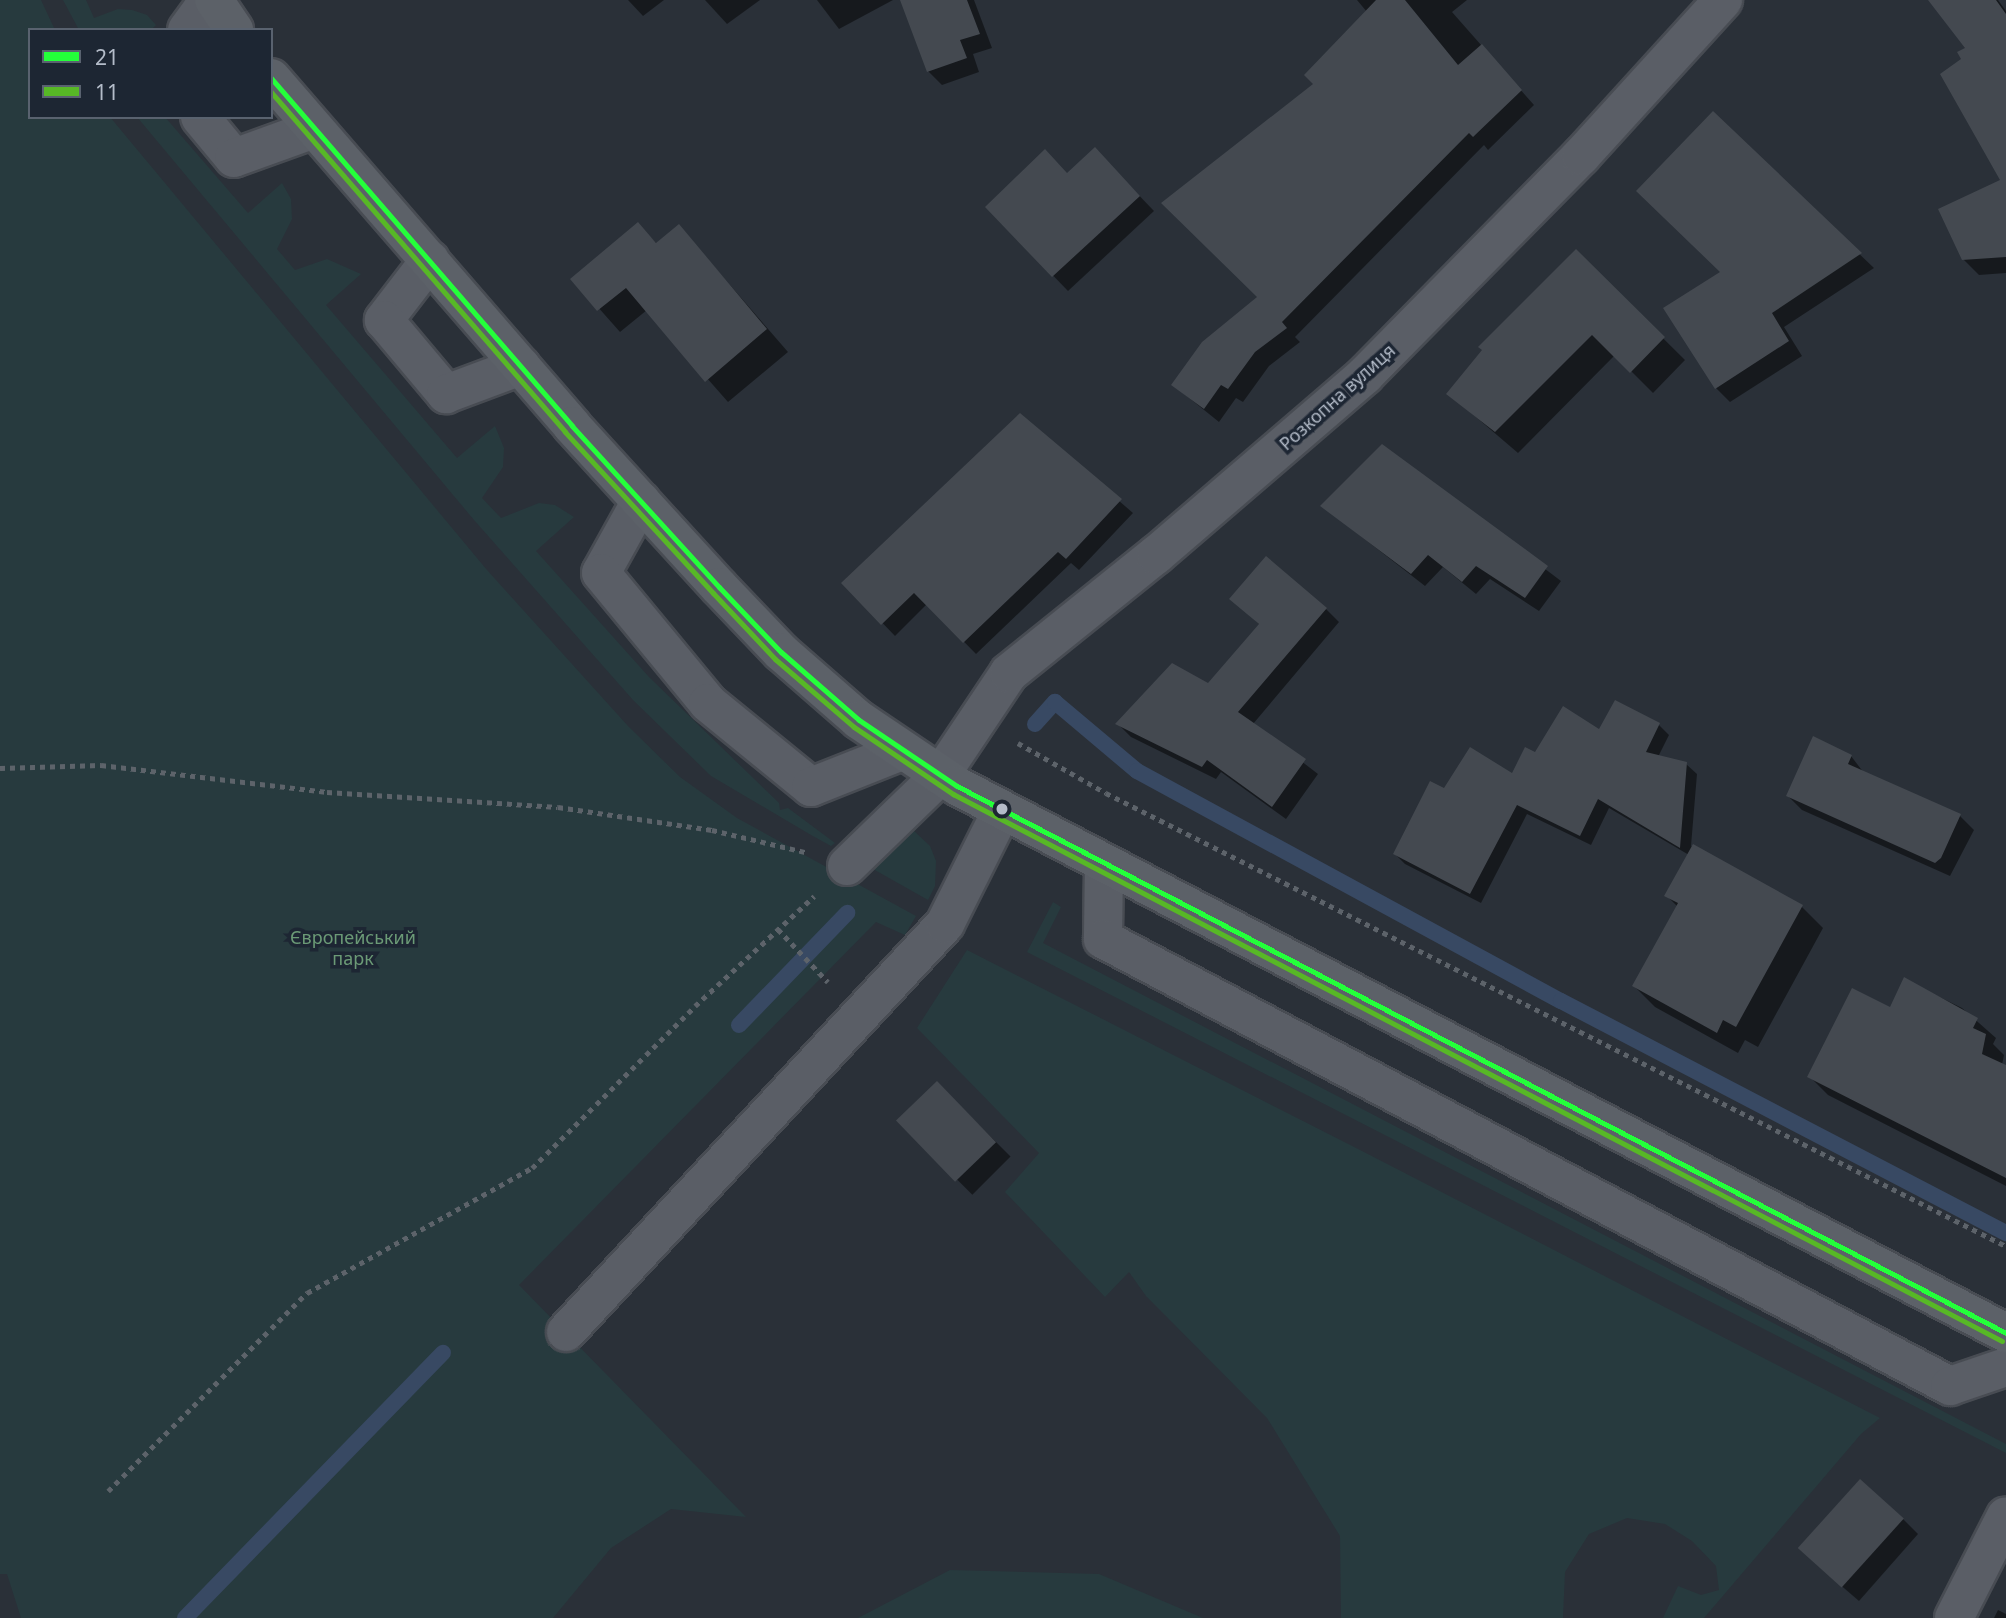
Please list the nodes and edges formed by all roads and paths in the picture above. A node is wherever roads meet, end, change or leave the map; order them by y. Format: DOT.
graph roads {
  1 [pos="211,0"];
  2 [pos="1723,0"];
  3 [pos="189,28"];
  4 [pos="232,28"];
  5 [pos="273,80"];
  6 [pos="202,119"];
  7 [pos="314,129"];
  8 [pos="430,260"];
  9 [pos="521,366"];
  10 [pos="641,501"];
  11 [pos="977,715"];
  12 [pos="902,751"];
  13 [pos="0,768"];
  14 [pos="940,776"];
  15 [pos="1002,810"];
  16 [pos="1104,864"];
  17 [pos="847,866"];
  18 [pos="778,929"];
  19 [pos="821,975"];
  20 [pos="2006,1246"];
  21 [pos="566,1332"];
  22 [pos="2006,1333"];
  23 [pos="2006,1367"];
  24 [pos="108,1491"];
  25 [pos="2006,1516"];
  26 [pos="1954,1618"];
  1 -- 3 [label="street"];
  1 -- 4 [label="main road"];
  2 -- 11 [label="street, Розкопна вулиця"];
  5 -- 7 [label="main road"];
  6 -- 7 [label="street"];
  7 -- 8 [label="main road"];
  8 -- 9 [label="main road"];
  8 -- 9 [label="street"];
  9 -- 10 [label="main road"];
  10 -- 12 [label="main road"];
  10 -- 12 [label="street"];
  11 -- 14 [label="street, Розкопна вулиця"];
  11 -- 20 [label="path"];
  12 -- 14 [label="main road"];
  13 -- 17 [label="path"];
  14 -- 15 [label="main road"];
  14 -- 17 [label="street, Розкопна вулиця"];
  15 -- 16 [label="main road"];
  15 -- 21 [label="street"];
  16 -- 22 [label="main road"];
  16 -- 23 [label="street"];
  17 -- 18 [label="path"];
  18 -- 19 [label="path"];
  18 -- 24 [label="path"];
  25 -- 26 [label="street"];
}
